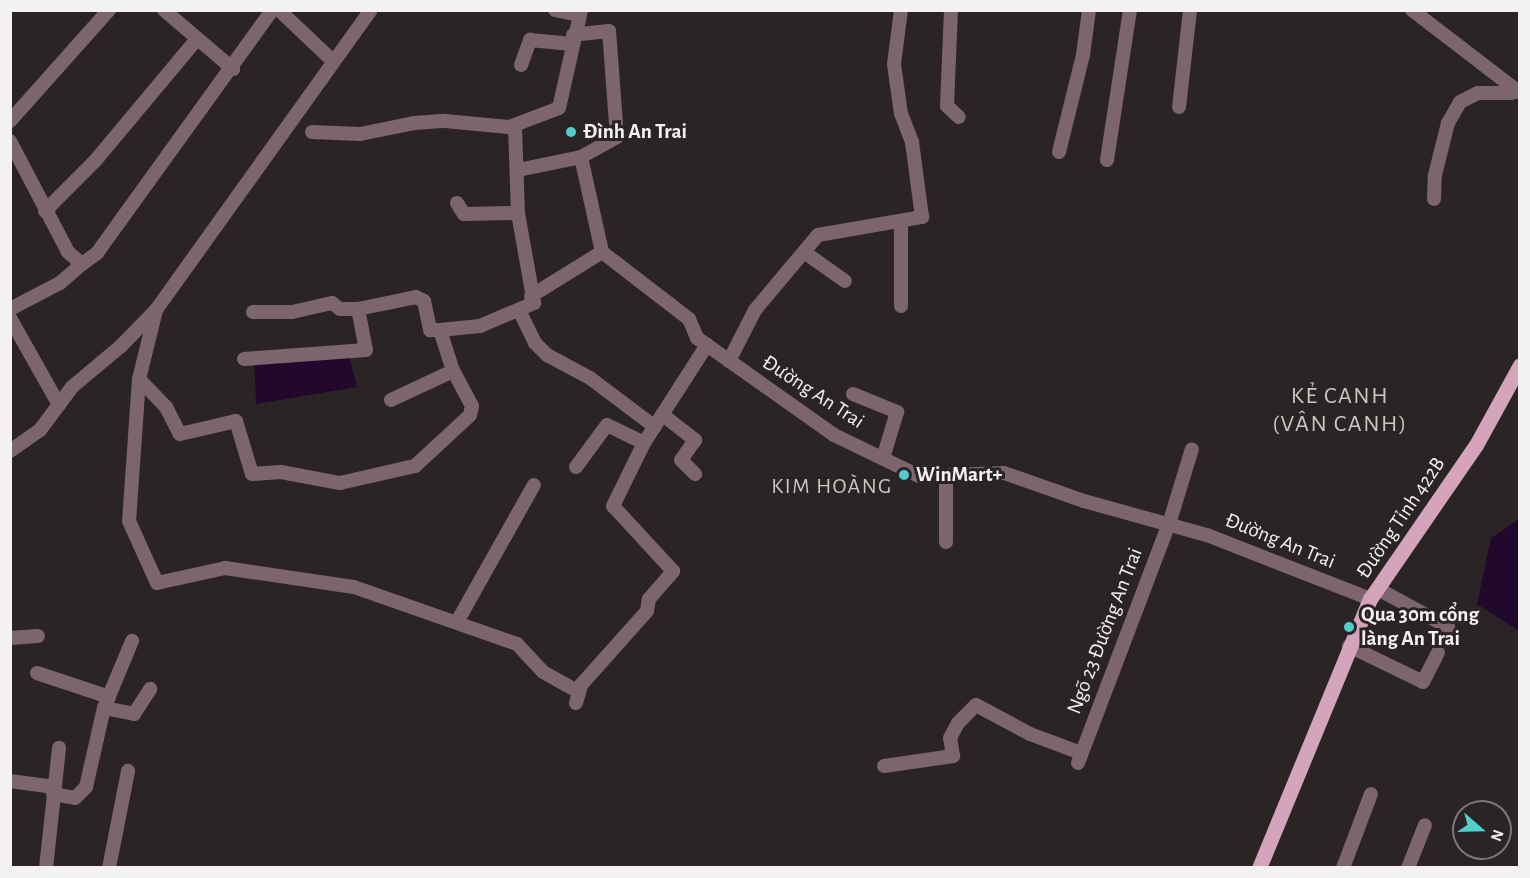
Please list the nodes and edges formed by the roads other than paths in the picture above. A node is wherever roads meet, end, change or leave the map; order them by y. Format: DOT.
graph roads {
  1 [pos="110,10"];
  2 [pos="164,10"];
  3 [pos="272,10"];
  4 [pos="279,10"];
  5 [pos="371,10"];
  6 [pos="555,10"];
  7 [pos="951,10"];
  8 [pos="1089,10"];
  9 [pos="1130,10"];
  10 [pos="1190,10"];
  11 [pos="1412,10"];
  12 [pos="901,11"];
  13 [pos="580,13"];
  14 [pos="196,40"];
  15 [pos="573,40"];
  16 [pos="333,61"];
  17 [pos="521,65"];
  18 [pos="233,69"];
  19 [pos="1519,91"];
  20 [pos="1179,106"];
  21 [pos="959,117"];
  22 [pos="10,121"];
  23 [pos="515,126"];
  24 [pos="312,132"];
  25 [pos="10,141"];
  26 [pos="1059,152"];
  27 [pos="581,157"];
  28 [pos="1107,160"];
  29 [pos="518,170"];
  30 [pos="1434,199"];
  31 [pos="457,202"];
  32 [pos="45,212"];
  33 [pos="518,213"];
  34 [pos="901,221"];
  35 [pos="602,252"];
  36 [pos="804,252"];
  37 [pos="82,264"];
  38 [pos="845,281"];
  39 [pos="531,297"];
  40 [pos="900,306"];
  41 [pos="10,309"];
  42 [pos="358,309"];
  43 [pos="156,310"];
  44 [pos="519,310"];
  45 [pos="253,312"];
  46 [pos="10,318"];
  47 [pos="440,330"];
  48 [pos="707,345"];
  49 [pos="244,359"];
  50 [pos="729,361"];
  51 [pos="1520,364"];
  52 [pos="453,371"];
  53 [pos="139,379"];
  54 [pos="854,393"];
  55 [pos="391,400"];
  56 [pos="59,405"];
  57 [pos="659,421"];
  58 [pos="644,443"];
  59 [pos="1192,449"];
  60 [pos="10,451"];
  61 [pos="883,458"];
  62 [pos="576,467"];
  63 [pos="695,474"];
  64 [pos="946,475"];
  65 [pos="534,485"];
  66 [pos="1168,524"];
  67 [pos="946,542"];
  68 [pos="1374,594"];
  69 [pos="457,622"];
  70 [pos="1448,627"];
  71 [pos="38,636"];
  72 [pos="10,638"];
  73 [pos="132,641"];
  74 [pos="1349,646"];
  75 [pos="1438,653"];
  76 [pos="37,673"];
  77 [pos="150,689"];
  78 [pos="106,702"];
  79 [pos="59,748"];
  80 [pos="884,766"];
  81 [pos="128,771"];
  82 [pos="10,781"];
  83 [pos="54,791"];
  84 [pos="1371,794"];
  85 [pos="1425,825"];
  86 [pos="46,867"];
  87 [pos="110,867"];
  88 [pos="1258,867"];
  89 [pos="1343,867"];
  90 [pos="1408,867"];
  1 -- 22 [label="street"];
  2 -- 14 [label="street"];
  3 -- 18 [label="street"];
  4 -- 16 [label="street"];
  5 -- 16 [label="street"];
  6 -- 13 [label="street"];
  7 -- 21 [label="street"];
  8 -- 26 [label="street"];
  9 -- 28 [label="street"];
  10 -- 20 [label="street"];
  11 -- 19 [label="street"];
  12 -- 34 [label="street"];
  13 -- 15 [label="street"];
  14 -- 18 [label="street"];
  14 -- 32 [label="street"];
  15 -- 17 [label="street"];
  15 -- 23 [label="street"];
  15 -- 27 [label="street"];
  16 -- 43 [label="street"];
  18 -- 37 [label="street"];
  19 -- 30 [label="street"];
  23 -- 24 [label="street"];
  23 -- 29 [label="street"];
  25 -- 32 [label="street"];
  27 -- 29 [label="street"];
  27 -- 35 [label="street"];
  29 -- 33 [label="street"];
  31 -- 33 [label="street"];
  32 -- 37 [label="street"];
  33 -- 39 [label="street"];
  34 -- 36 [label="street"];
  34 -- 40 [label="street"];
  35 -- 39 [label="street"];
  35 -- 48 [label="street, Đường An Trai"];
  36 -- 38 [label="street"];
  36 -- 50 [label="street"];
  37 -- 41 [label="street"];
  39 -- 44 [label="street"];
  42 -- 45 [label="street"];
  42 -- 47 [label="street"];
  42 -- 49 [label="street"];
  43 -- 53 [label="street"];
  43 -- 56 [label="street"];
  44 -- 47 [label="street"];
  44 -- 57 [label="street"];
  46 -- 56 [label="street"];
  47 -- 52 [label="street"];
  48 -- 50 [label="street, Đường An Trai"];
  48 -- 57 [label="street"];
  50 -- 61 [label="street, Đường An Trai"];
  51 -- 68 [label="main road, Đường Tỉnh 422B"];
  52 -- 53 [label="street"];
  52 -- 55 [label="street"];
  53 -- 69 [label="street"];
  54 -- 61 [label="street"];
  56 -- 60 [label="street"];
  57 -- 58 [label="street"];
  57 -- 63 [label="street"];
  58 -- 62 [label="street"];
  58 -- 69 [label="street"];
  59 -- 66 [label="street, Ngõ 23 Đường An Trai"];
  61 -- 64 [label="street, Đường An Trai"];
  64 -- 66 [label="street, Đường An Trai"];
  64 -- 67 [label="street"];
  65 -- 69 [label="street"];
  66 -- 68 [label="street, Đường An Trai"];
  66 -- 80 [label="street, Ngõ 23 Đường An Trai"];
  68 -- 70 [label="street, Đường An Trai"];
  68 -- 74 [label="main road, Đường Tỉnh 422B"];
  71 -- 72 [label="street"];
  73 -- 78 [label="street"];
  74 -- 75 [label="street"];
  74 -- 88 [label="main road, Đường Tỉnh 422B"];
  76 -- 78 [label="street"];
  77 -- 78 [label="street"];
  78 -- 83 [label="street"];
  79 -- 83 [label="street"];
  81 -- 87 [label="street"];
  82 -- 83 [label="street"];
  83 -- 86 [label="street"];
  84 -- 89 [label="street"];
  85 -- 90 [label="street"];
}
